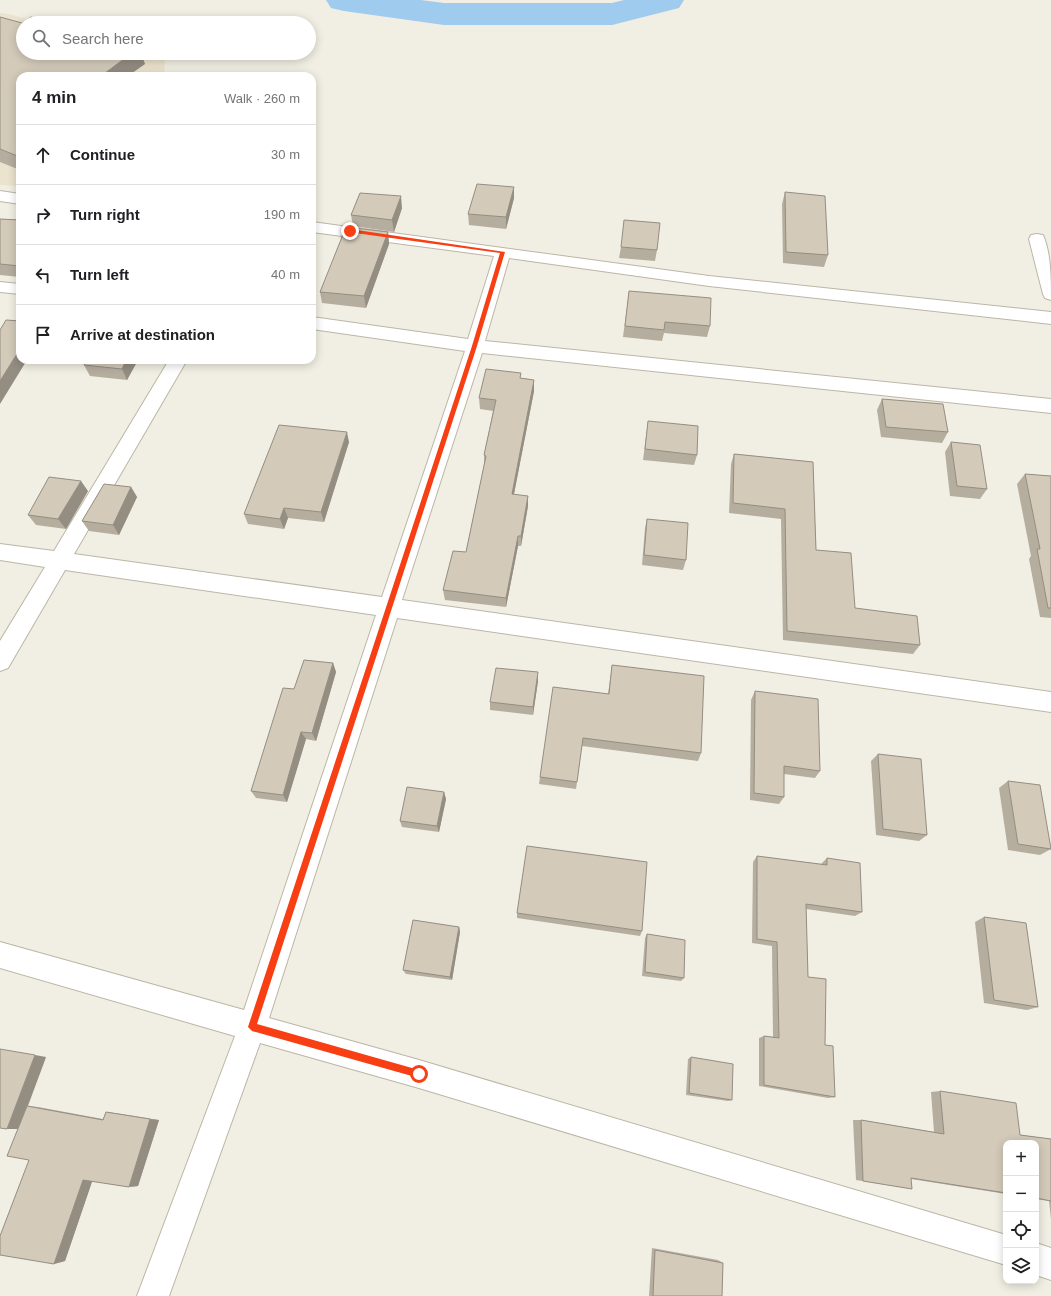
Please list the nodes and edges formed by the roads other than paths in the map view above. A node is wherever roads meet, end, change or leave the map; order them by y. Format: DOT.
graph roads {
  1 [pos="0,196"];
  2 [pos="16,198"];
  3 [pos="316,228"];
  4 [pos="1037,238"];
  5 [pos="503,252"];
  6 [pos="0,287"];
  7 [pos="16,289"];
  8 [pos="1051,294"];
  9 [pos="1051,318"];
  10 [pos="316,324"];
  11 [pos="474,346"];
  12 [pos="176,364"];
  13 [pos="1051,406"];
  14 [pos="0,552"];
  15 [pos="60,559"];
  16 [pos="389,607"];
  17 [pos="0,661"];
  18 [pos="1051,702"];
  19 [pos="0,955"];
  20 [pos="252,1027"];
  21 [pos="1003,1249"];
  22 [pos="1039,1260"];
  23 [pos="1051,1264"];
  24 [pos="153,1296"];
  1 -- 2 [label="street"];
  3 -- 5 [label="street"];
  4 -- 8 [label="street"];
  5 -- 9 [label="street"];
  5 -- 11 [label="street"];
  6 -- 7 [label="street"];
  10 -- 11 [label="street"];
  11 -- 13 [label="street"];
  11 -- 16 [label="street"];
  12 -- 15 [label="street"];
  14 -- 15 [label="street"];
  15 -- 16 [label="street"];
  15 -- 17 [label="street"];
  16 -- 18 [label="street"];
  16 -- 20 [label="street"];
  19 -- 20 [label="street"];
  20 -- 21 [label="street"];
  20 -- 24 [label="street"];
  22 -- 23 [label="street"];
}
